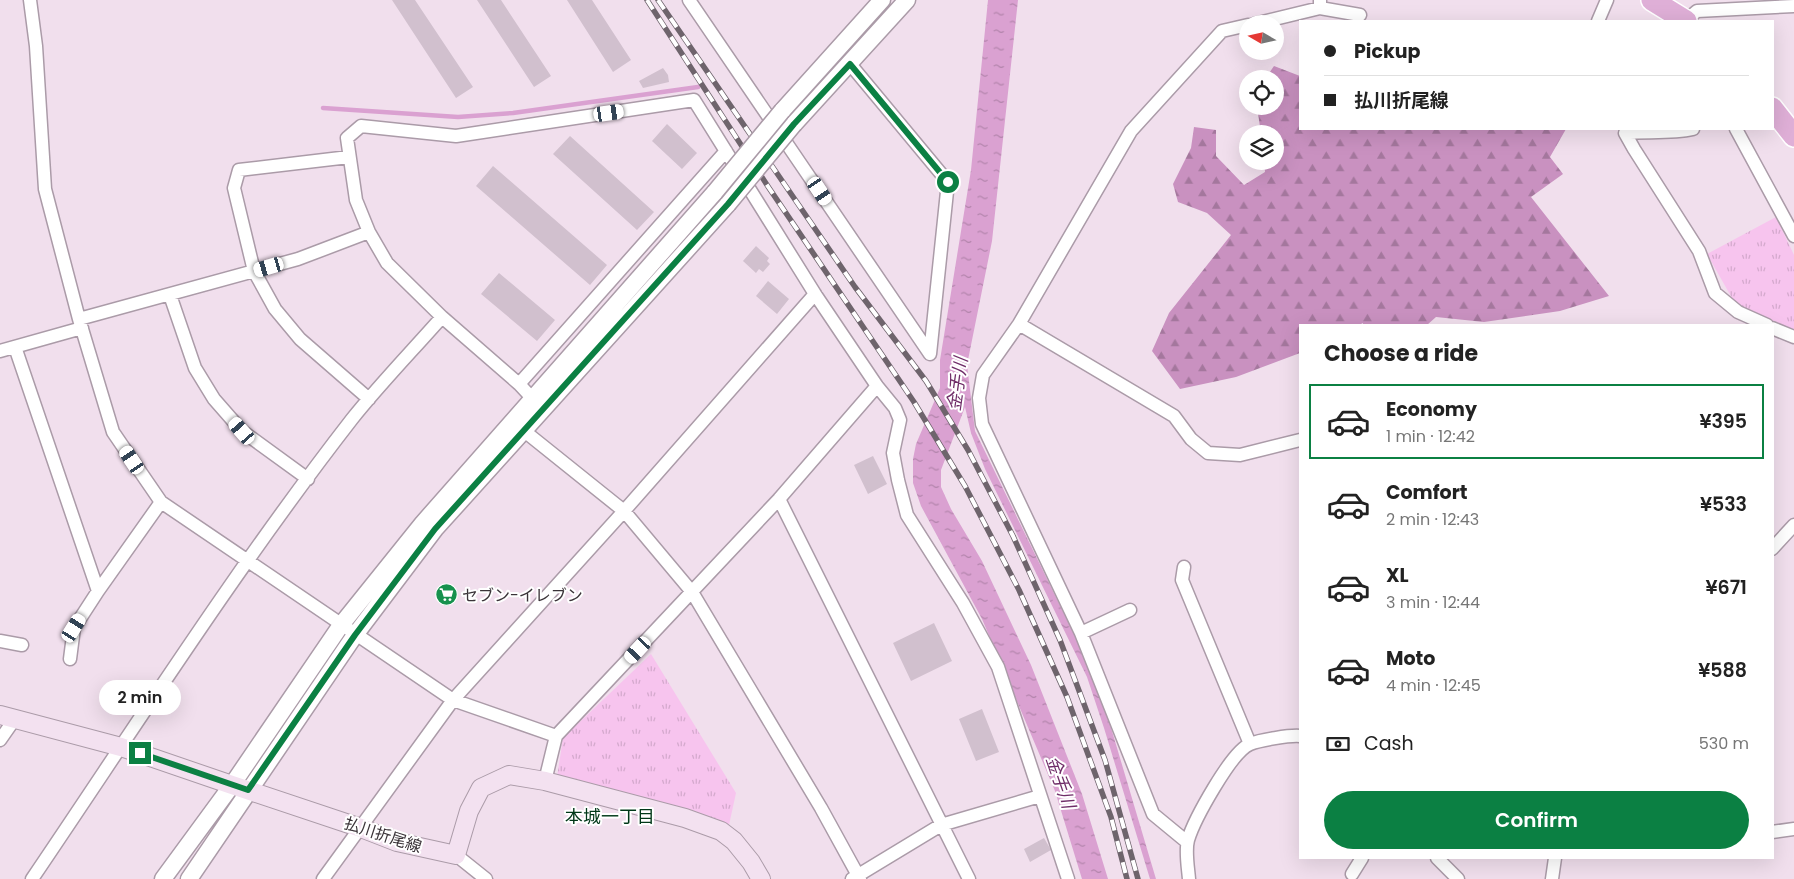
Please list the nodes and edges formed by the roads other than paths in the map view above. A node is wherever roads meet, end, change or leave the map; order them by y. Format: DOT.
graph roads {
  1 [pos="30,0"];
  2 [pos="689,0"];
  3 [pos="882,0"];
  4 [pos="907,0"];
  5 [pos="1607,0"];
  6 [pos="1652,0"];
  7 [pos="1320,4"];
  8 [pos="1794,6"];
  9 [pos="1284,15"];
  10 [pos="1360,15"];
  11 [pos="1598,20"];
  12 [pos="1683,20"];
  13 [pos="1686,20"];
  14 [pos="1239,27"];
  15 [pos="850,64"];
  16 [pos="1774,111"];
  17 [pos="1688,130"];
  18 [pos="1737,130"];
  19 [pos="1625,131"];
  20 [pos="1794,136"];
  21 [pos="726,151"];
  22 [pos="350,157"];
  23 [pos="369,232"];
  24 [pos="1794,236"];
  25 [pos="254,271"];
  26 [pos="815,294"];
  27 [pos="170,295"];
  28 [pos="442,317"];
  29 [pos="81,324"];
  30 [pos="1020,324"];
  31 [pos="1765,324"];
  32 [pos="1774,329"];
  33 [pos="1794,338"];
  34 [pos="15,347"];
  35 [pos="0,351"];
  36 [pos="519,384"];
  37 [pos="878,386"];
  38 [pos="532,398"];
  39 [pos="369,400"];
  40 [pos="518,427"];
  41 [pos="1299,440"];
  42 [pos="308,480"];
  43 [pos="779,499"];
  44 [pos="160,502"];
  45 [pos="624,511"];
  46 [pos="1794,525"];
  47 [pos="1774,547"];
  48 [pos="248,560"];
  49 [pos="1184,568"];
  50 [pos="98,591"];
  51 [pos="692,592"];
  52 [pos="1130,610"];
  53 [pos="341,625"];
  54 [pos="1081,633"];
  55 [pos="355,635"];
  56 [pos="0,641"];
  57 [pos="22,645"];
  58 [pos="70,659"];
  59 [pos="453,700"];
  60 [pos="7,718"];
  61 [pos="556,736"];
  62 [pos="1299,736"];
  63 [pos="0,740"];
  64 [pos="1250,744"];
  65 [pos="122,747"];
  66 [pos="545,781"];
  67 [pos="240,788"];
  68 [pos="1040,796"];
  69 [pos="942,825"];
  70 [pos="361,828"];
  71 [pos="1794,829"];
  72 [pos="1774,832"];
  73 [pos="1187,842"];
  74 [pos="456,855"];
  75 [pos="1361,859"];
  76 [pos="1439,859"];
  77 [pos="1555,859"];
  78 [pos="1449,876"];
  79 [pos="1350,877"];
  80 [pos="857,878"];
  81 [pos="32,879"];
  82 [pos="163,879"];
  83 [pos="189,879"];
  84 [pos="323,879"];
  85 [pos="486,879"];
  86 [pos="762,879"];
  87 [pos="969,879"];
  88 [pos="1068,879"];
  89 [pos="1188,879"];
  90 [pos="1552,879"];
  1 -- 29 [label="street"];
  2 -- 15 [label="street"];
  3 -- 38 [label="street, bridge"];
  4 -- 15 [label="street"];
  5 -- 11 [label="street"];
  6 -- 12 [label="highway"];
  7 -- 9 [label="street"];
  7 -- 10 [label="street"];
  8 -- 13 [label="street"];
  14 -- 30 [label="street"];
  15 -- 40 [label="street, bridge"];
  16 -- 20 [label="highway"];
  17 -- 19 [label="street"];
  18 -- 24 [label="street"];
  19 -- 31 [label="street"];
  21 -- 22 [label="street"];
  21 -- 26 [label="street"];
  21 -- 36 [label="street"];
  22 -- 23 [label="street"];
  22 -- 25 [label="street"];
  23 -- 25 [label="street"];
  23 -- 28 [label="street"];
  25 -- 27 [label="street"];
  25 -- 39 [label="street"];
  26 -- 37 [label="street"];
  26 -- 45 [label="street"];
  27 -- 29 [label="street"];
  27 -- 42 [label="street"];
  28 -- 36 [label="street"];
  28 -- 39 [label="street"];
  29 -- 34 [label="street"];
  29 -- 44 [label="street"];
  30 -- 41 [label="street"];
  30 -- 54 [label="street"];
  32 -- 33 [label="street"];
  34 -- 35 [label="street"];
  34 -- 50 [label="street"];
  36 -- 38 [label="street"];
  37 -- 43 [label="street"];
  37 -- 68 [label="street"];
  38 -- 40 [label="street"];
  39 -- 42 [label="street"];
  40 -- 45 [label="street"];
  40 -- 53 [label="street"];
  40 -- 55 [label="street"];
  42 -- 48 [label="street"];
  43 -- 51 [label="street"];
  43 -- 69 [label="street"];
  44 -- 48 [label="street"];
  44 -- 50 [label="street"];
  45 -- 51 [label="street"];
  45 -- 59 [label="street"];
  46 -- 47 [label="street"];
  48 -- 53 [label="street"];
  48 -- 65 [label="street"];
  49 -- 64 [label="street"];
  50 -- 58 [label="street"];
  51 -- 61 [label="street"];
  51 -- 80 [label="street"];
  52 -- 54 [label="street"];
  53 -- 55 [label="street"];
  53 -- 67 [label="street"];
  54 -- 73 [label="street"];
  55 -- 59 [label="street"];
  55 -- 67 [label="street"];
  56 -- 57 [label="street"];
  59 -- 61 [label="street"];
  59 -- 70 [label="street"];
  60 -- 63 [label="street"];
  60 -- 65 [label="main road, 払川折尾線"];
  61 -- 66 [label="street"];
  62 -- 64 [label="street"];
  64 -- 73 [label="street"];
  65 -- 67 [label="main road, 払川折尾線"];
  65 -- 81 [label="street"];
  66 -- 74 [label="main road"];
  66 -- 86 [label="main road"];
  67 -- 70 [label="main road, 払川折尾線"];
  67 -- 82 [label="street"];
  67 -- 83 [label="street"];
  68 -- 69 [label="street"];
  68 -- 88 [label="street"];
  69 -- 80 [label="street"];
  69 -- 87 [label="street"];
  70 -- 74 [label="main road, 払川折尾線"];
  70 -- 84 [label="street"];
  71 -- 72 [label="street"];
  73 -- 89 [label="street"];
  74 -- 85 [label="street"];
  75 -- 79 [label="street"];
  76 -- 78 [label="street"];
  77 -- 90 [label="street"];
}
